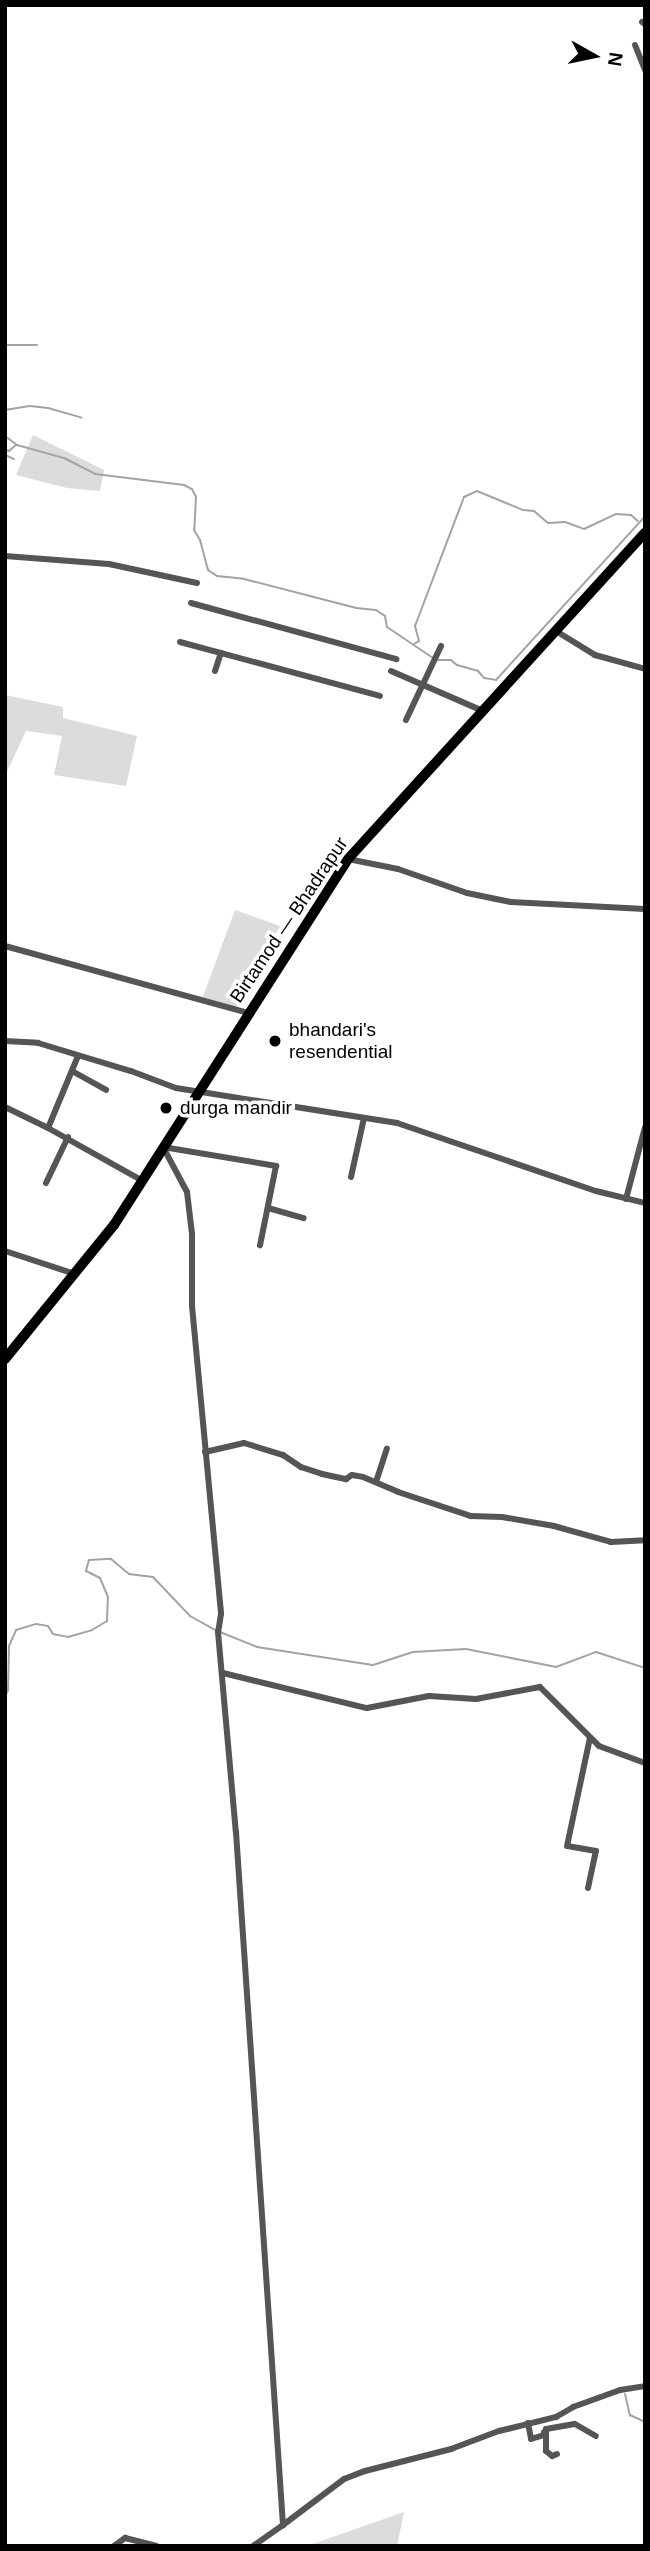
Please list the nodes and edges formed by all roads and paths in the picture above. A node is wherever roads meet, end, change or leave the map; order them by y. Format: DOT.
graph roads {
  1 [pos="635,45"];
  2 [pos="645,70"];
  3 [pos="645,533"];
  4 [pos="5,556"];
  5 [pos="197,583"];
  6 [pos="191,603"];
  7 [pos="556,631"];
  8 [pos="180,642"];
  9 [pos="441,646"];
  10 [pos="221,653"];
  11 [pos="396,659"];
  12 [pos="645,669"];
  13 [pos="215,671"];
  14 [pos="391,671"];
  15 [pos="423,685"];
  16 [pos="380,696"];
  17 [pos="483,711"];
  18 [pos="405,720"];
  19 [pos="348,859"];
  20 [pos="645,909"];
  21 [pos="5,946"];
  22 [pos="248,1013"];
  23 [pos="6,1043"];
  24 [pos="78,1056"];
  25 [pos="72,1071"];
  26 [pos="106,1090"];
  27 [pos="198,1093"];
  28 [pos="5,1107"];
  29 [pos="364,1118"];
  30 [pos="645,1127"];
  31 [pos="48,1128"];
  32 [pos="68,1137"];
  33 [pos="163,1147"];
  34 [pos="351,1177"];
  35 [pos="143,1181"];
  36 [pos="46,1183"];
  37 [pos="626,1199"];
  38 [pos="645,1203"];
  39 [pos="268,1209"];
  40 [pos="304,1218"];
  41 [pos="260,1245"];
  42 [pos="5,1251"];
  43 [pos="75,1274"];
  44 [pos="5,1359"];
  45 [pos="387,1449"];
  46 [pos="205,1452"];
  47 [pos="376,1482"];
  48 [pos="645,1541"];
  49 [pos="223,1673"];
  50 [pos="590,1738"];
  51 [pos="645,1763"];
  52 [pos="589,1888"];
  53 [pos="645,2386"];
  54 [pos="542,2420"];
  55 [pos="528,2423"];
  56 [pos="544,2435"];
  57 [pos="596,2436"];
  58 [pos="557,2454"];
  59 [pos="282,2525"];
  60 [pos="114,2546"];
  61 [pos="156,2546"];
  62 [pos="253,2546"];
  1 -- 2 [label="street"];
  3 -- 7 [label="main road, Birtamod — Bhadrapur"];
  4 -- 5 [label="street"];
  6 -- 11 [label="street"];
  7 -- 12 [label="street"];
  7 -- 17 [label="main road, Birtamod — Bhadrapur"];
  8 -- 10 [label="street"];
  9 -- 15 [label="street"];
  10 -- 13 [label="street"];
  10 -- 16 [label="street"];
  14 -- 15 [label="street"];
  15 -- 17 [label="street"];
  15 -- 18 [label="street"];
  17 -- 19 [label="main road, Birtamod — Bhadrapur"];
  19 -- 20 [label="street"];
  19 -- 22 [label="main road, Birtamod — Bhadrapur"];
  21 -- 22 [label="street"];
  22 -- 27 [label="main road, Birtamod — Bhadrapur"];
  23 -- 24 [label="street"];
  24 -- 25 [label="street"];
  24 -- 27 [label="street"];
  25 -- 26 [label="street"];
  25 -- 31 [label="street"];
  27 -- 29 [label="street"];
  27 -- 33 [label="main road, Birtamod — Bhadrapur"];
  28 -- 31 [label="street"];
  29 -- 34 [label="street"];
  29 -- 37 [label="street"];
  30 -- 37 [label="street"];
  31 -- 32 [label="street"];
  32 -- 35 [label="street"];
  32 -- 36 [label="street"];
  33 -- 35 [label="main road, Birtamod — Bhadrapur"];
  33 -- 39 [label="street"];
  33 -- 46 [label="street"];
  35 -- 43 [label="main road, Birtamod — Bhadrapur"];
  37 -- 38 [label="street"];
  39 -- 40 [label="street"];
  39 -- 41 [label="street"];
  42 -- 43 [label="street"];
  43 -- 44 [label="main road, Birtamod — Bhadrapur"];
  45 -- 47 [label="street"];
  46 -- 47 [label="street"];
  46 -- 49 [label="street"];
  47 -- 48 [label="street"];
  49 -- 50 [label="street"];
  49 -- 59 [label="street"];
  50 -- 51 [label="street"];
  50 -- 52 [label="street"];
  53 -- 54 [label="street"];
  54 -- 55 [label="street"];
  54 -- 56 [label="street"];
  55 -- 56 [label="street"];
  55 -- 59 [label="street"];
  56 -- 57 [label="street"];
  56 -- 58 [label="street"];
  59 -- 62 [label="street"];
  60 -- 61 [label="street"];
}
